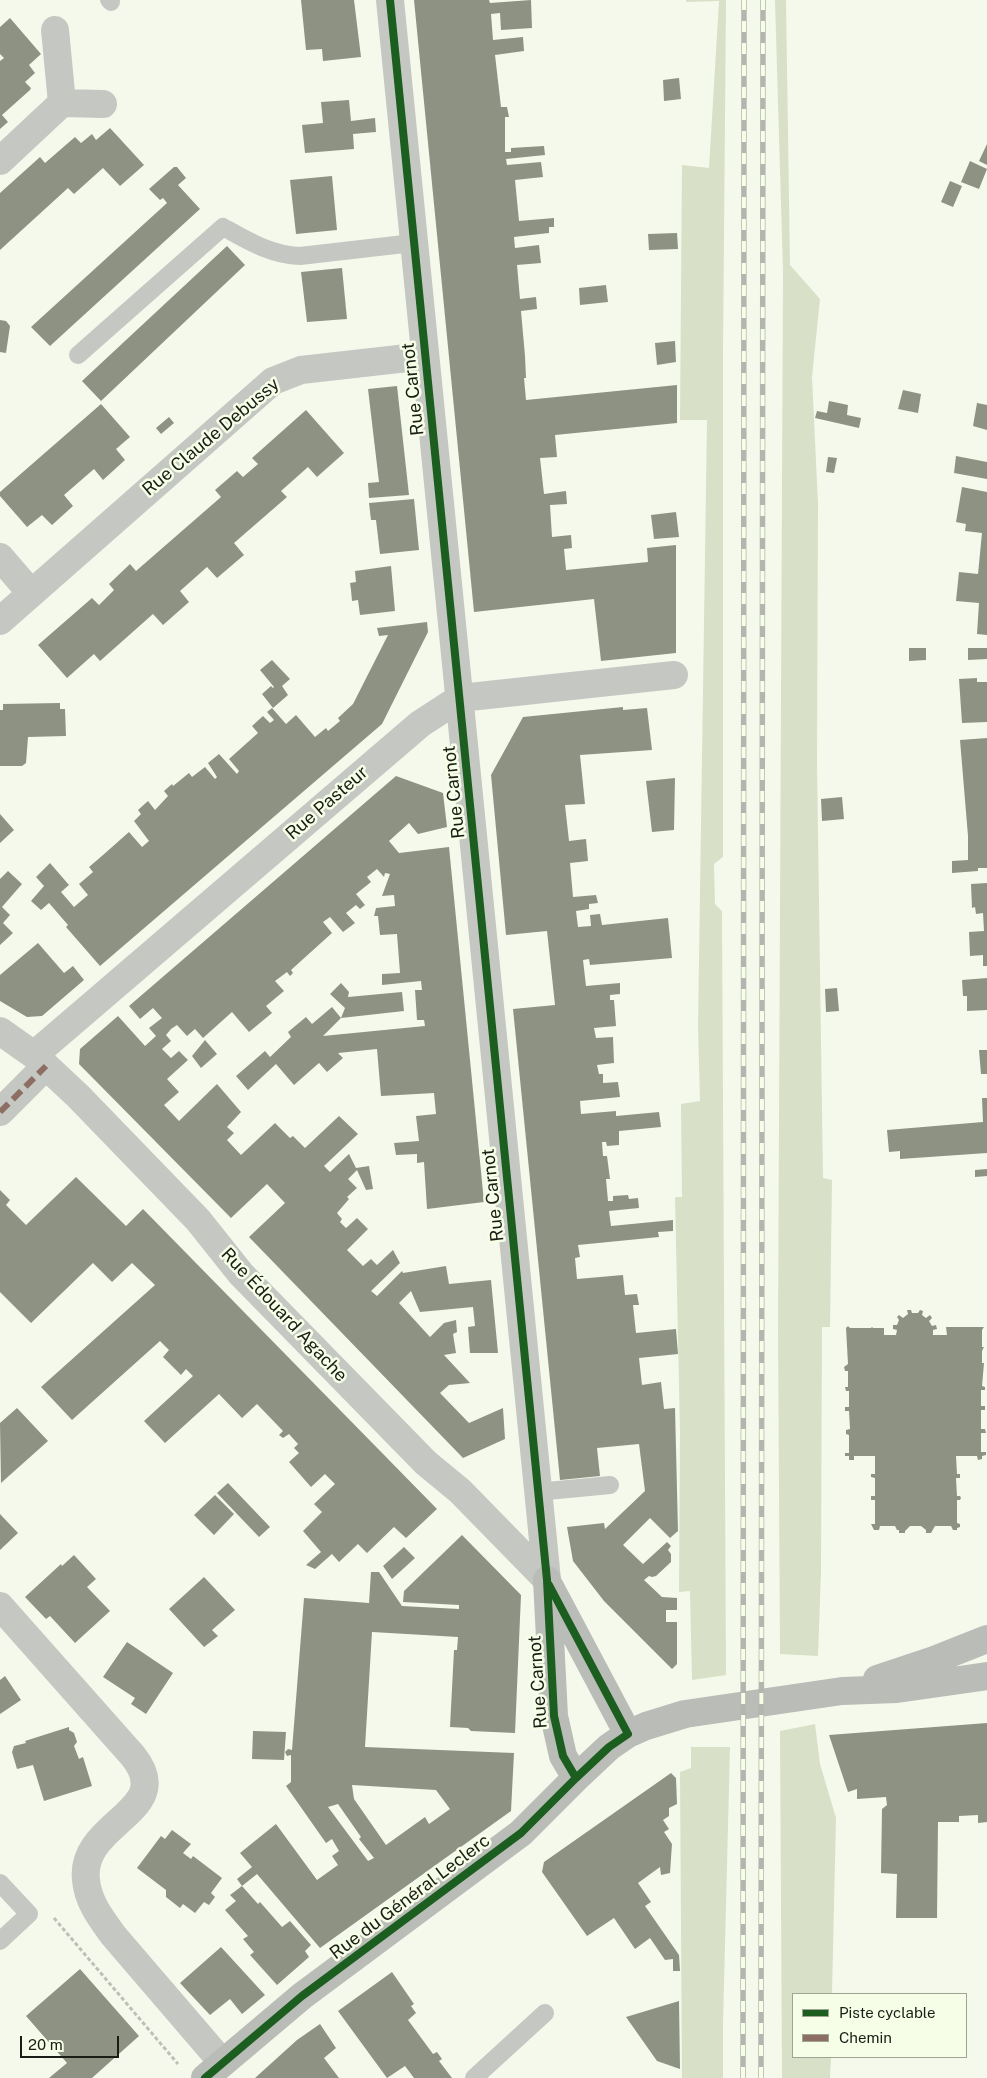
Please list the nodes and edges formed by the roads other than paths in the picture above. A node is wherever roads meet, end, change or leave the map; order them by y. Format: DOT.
graph roads {
  1 [pos="390,0"];
  2 [pos="55,30"];
  3 [pos="62,103"];
  4 [pos="103,104"];
  5 [pos="0,161"];
  6 [pos="413,243"];
  7 [pos="78,355"];
  8 [pos="425,356"];
  9 [pos="0,557"];
  10 [pos="31,593"];
  11 [pos="0,620"];
  12 [pos="674,675"];
  13 [pos="460,698"];
  14 [pos="0,1031"];
  15 [pos="40,1060"];
  16 [pos="0,1112"];
  17 [pos="610,1485"];
  18 [pos="537,1492"];
  19 [pos="547,1580"];
  20 [pos="0,1606"];
  21 [pos="987,1639"];
  22 [pos="987,1676"];
  23 [pos="831,1693"];
  24 [pos="628,1734"];
  25 [pos="576,1778"];
  26 [pos="0,1883"];
  27 [pos="0,1941"];
  28 [pos="545,2013"];
  29 [pos="204,2070"];
  30 [pos="474,2078"];
  1 -- 6 [label="street, Rue Carnot"];
  2 -- 3 [label="street"];
  3 -- 4 [label="street"];
  3 -- 5 [label="street"];
  6 -- 7 [label="lane"];
  6 -- 8 [label="street, Rue Carnot"];
  8 -- 10 [label="street, Rue Claude Debussy"];
  8 -- 13 [label="street, Rue Carnot"];
  9 -- 10 [label="street"];
  10 -- 11 [label="street, Rue Claude Debussy"];
  12 -- 13 [label="street, Rue Pasteur"];
  13 -- 15 [label="street, Rue Pasteur"];
  13 -- 18 [label="street, Rue Carnot"];
  14 -- 15 [label="street, Rue Édouard Agache"];
  15 -- 16 [label="street, Rue Pasteur"];
  15 -- 19 [label="street, Rue Édouard Agache"];
  17 -- 18 [label="lane"];
  18 -- 19 [label="street, Rue Carnot"];
  19 -- 24 [label="main road, Rue Carnot"];
  19 -- 25 [label="main road, Rue Carnot"];
  20 -- 29 [label="street"];
  21 -- 23 [label="main road"];
  22 -- 23 [label="main road"];
  23 -- 24 [label="main road, Rue du Général Leclerc"];
  24 -- 25 [label="main road, Rue du Général Leclerc"];
  25 -- 29 [label="main road, Rue du Général Leclerc"];
  26 -- 27 [label="lane"];
  28 -- 30 [label="lane"];
}
